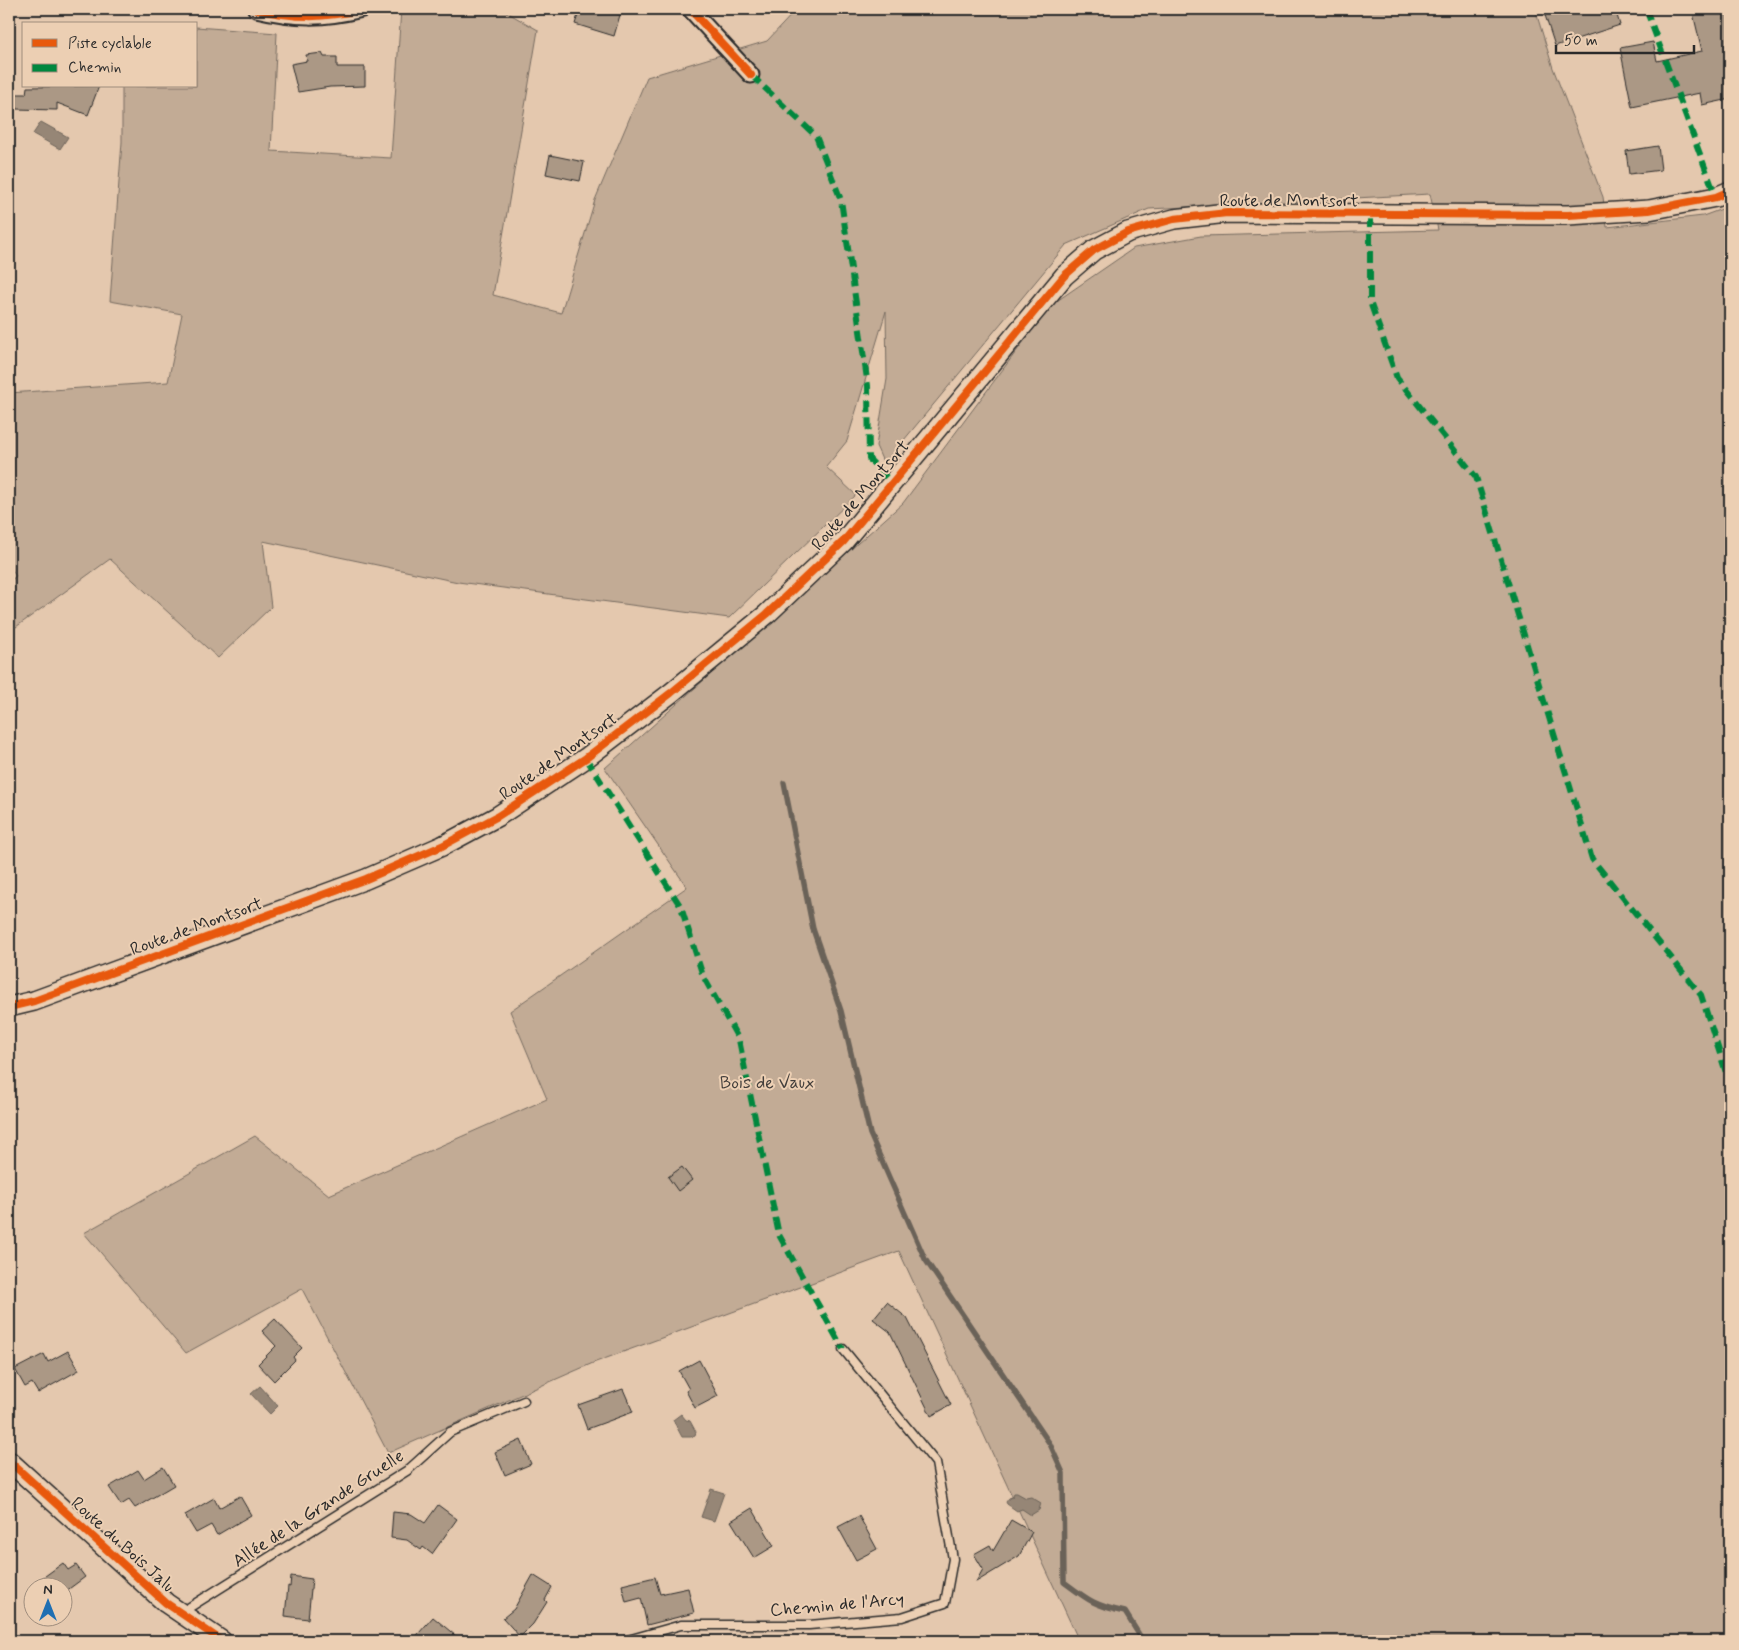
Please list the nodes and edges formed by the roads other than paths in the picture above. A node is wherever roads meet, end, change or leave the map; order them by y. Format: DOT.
graph roads {
  1 [pos="256,9"];
  2 [pos="362,9"];
  3 [pos="690,9"];
  4 [pos="750,75"];
  5 [pos="1730,191"];
  6 [pos="9,1007"];
  7 [pos="843,1349"];
  8 [pos="524,1400"];
  9 [pos="9,1461"];
  10 [pos="181,1613"];
  11 [pos="222,1641"];
  12 [pos="624,1641"];
  1 -- 2 [label="street"];
  3 -- 4 [label="street"];
  5 -- 6 [label="street, Route de Montsort"];
  7 -- 12 [label="lane, Chemin de l'Arcy"];
  8 -- 10 [label="lane, Allée de la Grande Gruelle"];
  9 -- 10 [label="street, Route du Bois Jalu"];
  10 -- 11 [label="street, Route du Bois Jalu"];
}
